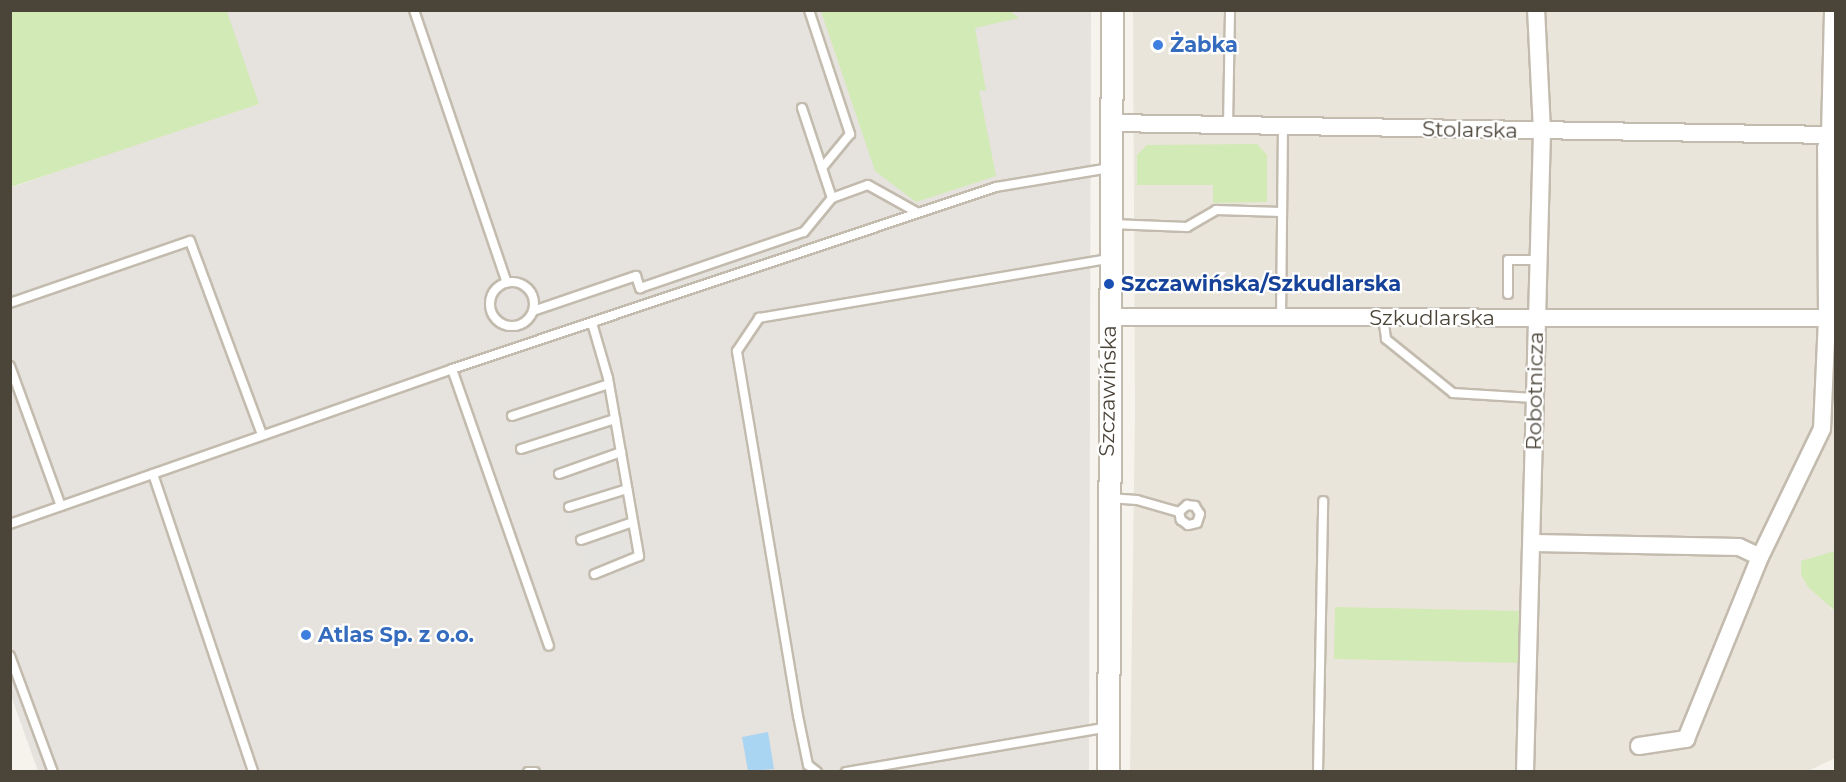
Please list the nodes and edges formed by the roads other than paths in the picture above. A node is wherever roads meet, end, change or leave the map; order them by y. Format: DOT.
graph roads {
  1 [pos="414,10"];
  2 [pos="809,10"];
  3 [pos="1112,10"];
  4 [pos="1230,10"];
  5 [pos="1536,10"];
  6 [pos="1833,10"];
  7 [pos="802,108"];
  8 [pos="1110,123"];
  9 [pos="1228,127"];
  10 [pos="1283,128"];
  11 [pos="1542,131"];
  12 [pos="1830,135"];
  13 [pos="822,168"];
  14 [pos="1110,168"];
  15 [pos="832,198"];
  16 [pos="1282,212"];
  17 [pos="918,213"];
  18 [pos="1110,224"];
  19 [pos="1110,259"];
  20 [pos="1537,260"];
  21 [pos="507,283"];
  22 [pos="1508,294"];
  23 [pos="10,303"];
  24 [pos="533,311"];
  25 [pos="1110,316"];
  26 [pos="1383,317"];
  27 [pos="1281,318"];
  28 [pos="1827,318"];
  29 [pos="1536,319"];
  30 [pos="592,323"];
  31 [pos="10,366"];
  32 [pos="452,369"];
  33 [pos="609,384"];
  34 [pos="1534,398"];
  35 [pos="512,416"];
  36 [pos="615,419"];
  37 [pos="262,435"];
  38 [pos="521,449"];
  39 [pos="621,452"];
  40 [pos="153,474"];
  41 [pos="559,474"];
  42 [pos="627,489"];
  43 [pos="1107,498"];
  44 [pos="1323,501"];
  45 [pos="61,506"];
  46 [pos="569,507"];
  47 [pos="1179,512"];
  48 [pos="633,522"];
  49 [pos="10,524"];
  50 [pos="581,540"];
  51 [pos="1534,543"];
  52 [pos="1760,557"];
  53 [pos="595,574"];
  54 [pos="549,646"];
  55 [pos="10,656"];
  56 [pos="1108,727"];
  57 [pos="1639,746"];
  58 [pos="53,771"];
  59 [pos="253,771"];
  60 [pos="528,771"];
  61 [pos="535,771"];
  62 [pos="817,771"];
  63 [pos="846,771"];
  64 [pos="1108,771"];
  65 [pos="1318,771"];
  66 [pos="1525,771"];
  1 -- 21 [label="lane"];
  2 -- 13 [label="lane"];
  3 -- 8 [label="street, Szczawińska"];
  4 -- 9 [label="lane"];
  5 -- 11 [label="street, Robotnicza"];
  6 -- 12 [label="street"];
  7 -- 13 [label="lane"];
  8 -- 9 [label="street, Stolarska"];
  8 -- 14 [label="street, Szczawińska"];
  9 -- 10 [label="street, Stolarska"];
  10 -- 11 [label="street, Stolarska"];
  10 -- 16 [label="lane"];
  11 -- 12 [label="street, Stolarska"];
  11 -- 20 [label="street, Robotnicza"];
  12 -- 28 [label="street"];
  13 -- 15 [label="lane"];
  14 -- 17 [label="lane"];
  14 -- 18 [label="street, Szczawińska"];
  15 -- 17 [label="lane"];
  15 -- 24 [label="lane"];
  16 -- 18 [label="lane"];
  16 -- 27 [label="lane"];
  17 -- 30 [label="lane"];
  18 -- 19 [label="street, Szczawińska"];
  19 -- 25 [label="street, Szczawińska"];
  19 -- 62 [label="lane"];
  20 -- 22 [label="lane"];
  20 -- 29 [label="street, Robotnicza"];
  21 -- 24 [label="lane"];
  21 -- 24 [label="lane"];
  23 -- 37 [label="lane"];
  25 -- 27 [label="street, Szkudlarska"];
  25 -- 43 [label="street, Szczawińska"];
  26 -- 27 [label="street, Szkudlarska"];
  26 -- 29 [label="street, Szkudlarska"];
  26 -- 34 [label="lane"];
  28 -- 29 [label="street, Szkudlarska"];
  28 -- 52 [label="street"];
  29 -- 34 [label="street, Robotnicza"];
  30 -- 32 [label="lane"];
  30 -- 33 [label="lane"];
  31 -- 45 [label="lane"];
  32 -- 37 [label="lane"];
  32 -- 54 [label="lane"];
  33 -- 35 [label="lane"];
  33 -- 36 [label="lane"];
  34 -- 51 [label="street, Robotnicza"];
  36 -- 38 [label="lane"];
  36 -- 39 [label="lane"];
  37 -- 40 [label="lane"];
  39 -- 41 [label="lane"];
  39 -- 42 [label="lane"];
  40 -- 45 [label="lane"];
  40 -- 59 [label="lane"];
  42 -- 46 [label="lane"];
  42 -- 48 [label="lane"];
  43 -- 47 [label="lane"];
  43 -- 56 [label="street, Szczawińska"];
  44 -- 65 [label="lane"];
  45 -- 49 [label="lane"];
  48 -- 50 [label="lane"];
  48 -- 53 [label="lane"];
  51 -- 52 [label="street"];
  51 -- 66 [label="street, Robotnicza"];
  52 -- 57 [label="street"];
  55 -- 58 [label="lane"];
  56 -- 63 [label="lane"];
  56 -- 64 [label="street, Szczawińska"];
  60 -- 61 [label="lane"];
}
